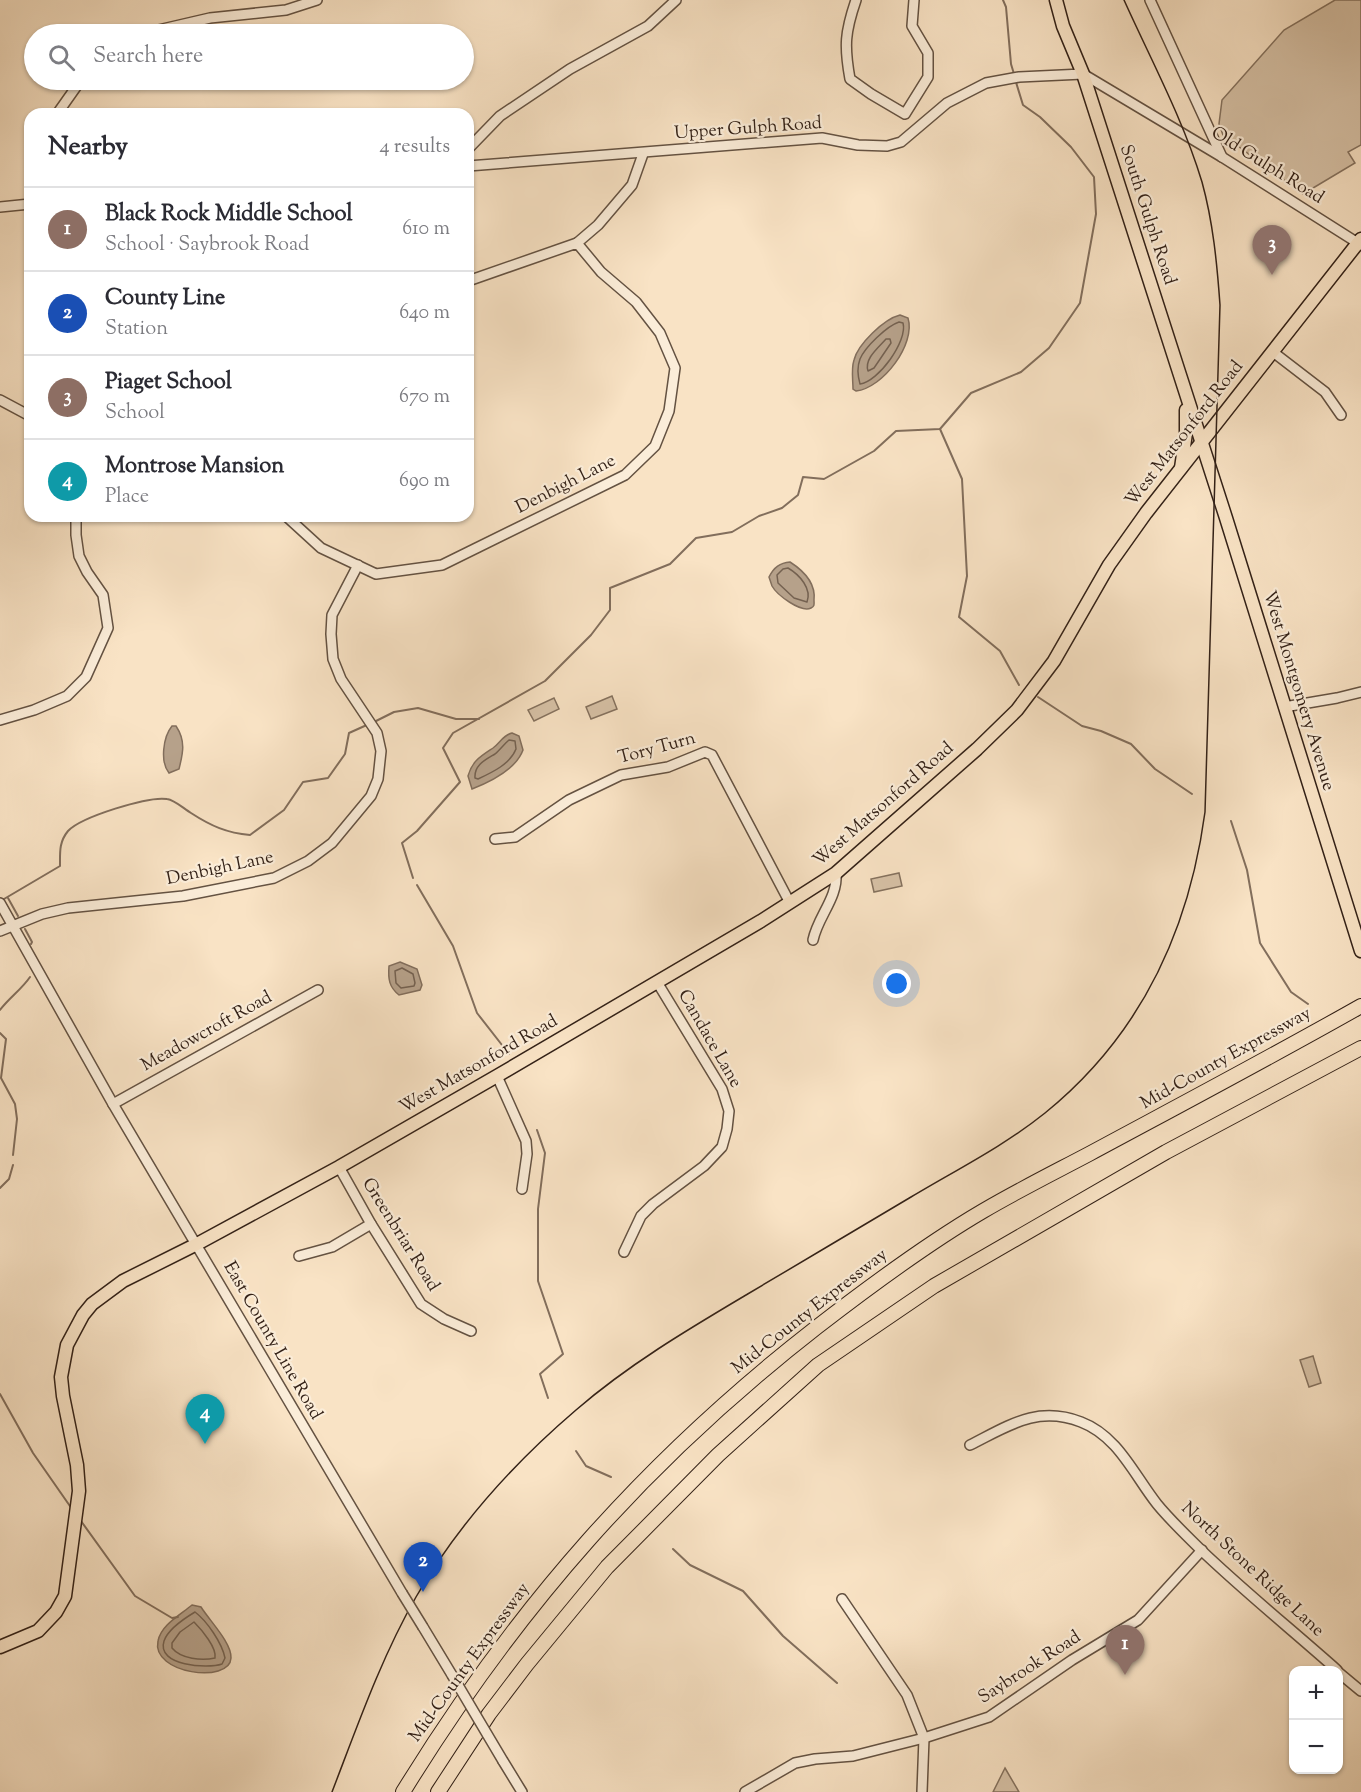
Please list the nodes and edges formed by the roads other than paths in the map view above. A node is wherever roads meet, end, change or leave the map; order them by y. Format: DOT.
graph roads {
  1 [pos="317,0"];
  2 [pos="676,0"];
  3 [pos="856,0"];
  4 [pos="914,0"];
  5 [pos="1056,0"];
  6 [pos="1150,0"];
  7 [pos="184,24"];
  8 [pos="1083,74"];
  9 [pos="74,90"];
  10 [pos="61,108"];
  11 [pos="905,114"];
  12 [pos="915,132"];
  13 [pos="474,143"];
  14 [pos="642,154"];
  15 [pos="1222,157"];
  16 [pos="474,166"];
  17 [pos="24,205"];
  18 [pos="0,207"];
  19 [pos="1360,242"];
  20 [pos="577,243"];
  21 [pos="474,279"];
  22 [pos="1273,351"];
  23 [pos="1186,397"];
  24 [pos="0,400"];
  25 [pos="24,413"];
  26 [pos="1341,415"];
  27 [pos="1200,443"];
  28 [pos="1181,468"];
  29 [pos="76,522"];
  30 [pos="293,522"];
  31 [pos="358,565"];
  32 [pos="1361,692"];
  33 [pos="1284,706"];
  34 [pos="0,720"];
  35 [pos="495,839"];
  36 [pos="836,873"];
  37 [pos="0,903"];
  38 [pos="790,903"];
  39 [pos="14,927"];
  40 [pos="0,931"];
  41 [pos="813,940"];
  42 [pos="1361,951"];
  43 [pos="657,982"];
  44 [pos="318,990"];
  45 [pos="1355,1010"];
  46 [pos="1361,1048"];
  47 [pos="497,1076"];
  48 [pos="113,1104"];
  49 [pos="339,1167"];
  50 [pos="522,1189"];
  51 [pos="371,1224"];
  52 [pos="197,1244"];
  53 [pos="624,1252"];
  54 [pos="299,1257"];
  55 [pos="471,1331"];
  56 [pos="970,1445"];
  57 [pos="1202,1550"];
  58 [pos="842,1599"];
  59 [pos="0,1647"];
  60 [pos="1332,1666"];
  61 [pos="1343,1676"];
  62 [pos="1361,1692"];
  63 [pos="924,1738"];
  64 [pos="403,1792"];
  65 [pos="438,1792"];
  66 [pos="522,1792"];
  67 [pos="745,1792"];
  68 [pos="922,1792"];
  1 -- 7 [label="street"];
  2 -- 13 [label="street"];
  3 -- 11 [label="street"];
  4 -- 11 [label="street"];
  5 -- 8 [label="main road, South Gulph Road"];
  6 -- 15 [label="street"];
  8 -- 12 [label="street, Upper Gulph Road"];
  8 -- 15 [label="street, Old Gulph Road"];
  8 -- 23 [label="main road, South Gulph Road"];
  9 -- 10 [label="street"];
  11 -- 12 [label="street"];
  12 -- 14 [label="street, Upper Gulph Road"];
  14 -- 16 [label="street, Upper Gulph Road"];
  14 -- 20 [label="street"];
  15 -- 19 [label="street, Old Gulph Road"];
  17 -- 18 [label="street"];
  19 -- 22 [label="main road, West Matsonford Road"];
  20 -- 21 [label="street"];
  20 -- 31 [label="street, Denbigh Lane"];
  22 -- 26 [label="street"];
  22 -- 27 [label="main road, West Matsonford Road"];
  23 -- 27 [label="main road, South Gulph Road"];
  23 -- 28 [label="main road"];
  24 -- 25 [label="street"];
  27 -- 28 [label="main road, West Matsonford Road"];
  27 -- 33 [label="main road, West Montgomery Avenue"];
  28 -- 36 [label="main road, West Matsonford Road"];
  29 -- 34 [label="street"];
  30 -- 31 [label="street, Denbigh Lane"];
  31 -- 39 [label="street, Denbigh Lane"];
  32 -- 33 [label="street"];
  33 -- 42 [label="main road, West Montgomery Avenue"];
  35 -- 38 [label="street, Tory Turn"];
  36 -- 38 [label="main road, West Matsonford Road"];
  36 -- 41 [label="street"];
  37 -- 39 [label="street, East County Line Road"];
  38 -- 43 [label="main road, West Matsonford Road"];
  39 -- 40 [label="street, Denbigh Lane"];
  39 -- 48 [label="street, East County Line Road"];
  43 -- 47 [label="main road, West Matsonford Road"];
  43 -- 53 [label="street, Candace Lane"];
  44 -- 48 [label="street, Meadowcroft Road"];
  45 -- 64 [label="highway, Mid-County Expressway"];
  46 -- 65 [label="highway"];
  47 -- 49 [label="main road, West Matsonford Road"];
  47 -- 50 [label="street"];
  48 -- 52 [label="street, East County Line Road"];
  49 -- 51 [label="street, Greenbriar Road"];
  49 -- 52 [label="main road, West Matsonford Road"];
  51 -- 54 [label="street"];
  51 -- 55 [label="street, Greenbriar Road"];
  52 -- 59 [label="main road, West Matsonford Road"];
  52 -- 66 [label="street, East County Line Road, bridge"];
  56 -- 57 [label="street, North Stone Ridge Lane"];
  57 -- 60 [label="street, North Stone Ridge Lane"];
  57 -- 63 [label="street, Saybrook Road"];
  58 -- 63 [label="street"];
  61 -- 62 [label="street, North Stone Ridge Lane"];
  63 -- 67 [label="street, Saybrook Road"];
  63 -- 68 [label="street"];
}
